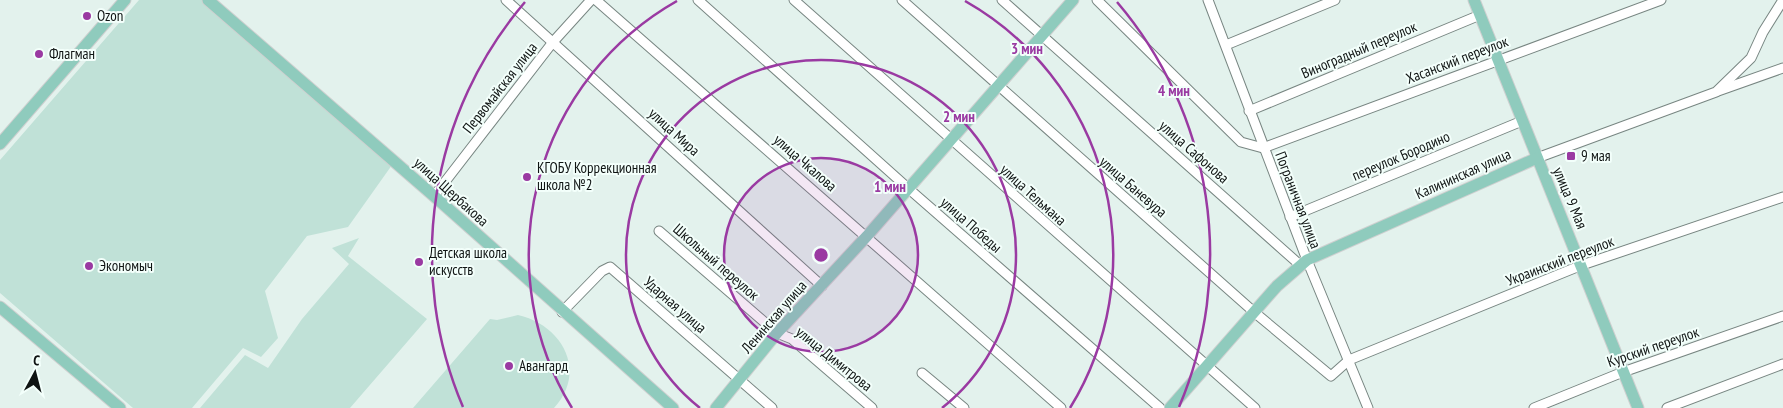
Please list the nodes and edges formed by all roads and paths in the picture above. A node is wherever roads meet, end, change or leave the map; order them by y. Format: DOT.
graph roads {
  1 [pos="125,0"];
  2 [pos="208,0"];
  3 [pos="506,0"];
  4 [pos="591,0"];
  5 [pos="596,0"];
  6 [pos="698,0"];
  7 [pos="794,0"];
  8 [pos="902,0"];
  9 [pos="1002,0"];
  10 [pos="1074,0"];
  11 [pos="1097,0"];
  12 [pos="1208,0"];
  13 [pos="1335,0"];
  14 [pos="1474,0"];
  15 [pos="1661,0"];
  16 [pos="1783,0"];
  17 [pos="1480,15"];
  18 [pos="1041,36"];
  19 [pos="553,42"];
  20 [pos="1226,45"];
  21 [pos="1498,59"];
  22 [pos="1783,68"];
  23 [pos="997,85"];
  24 [pos="1716,92"];
  25 [pos="1249,112"];
  26 [pos="1522,120"];
  27 [pos="950,140"];
  28 [pos="0,144"];
  29 [pos="1263,148"];
  30 [pos="1537,158"];
  31 [pos="909,189"];
  32 [pos="434,196"];
  33 [pos="1783,197"];
  34 [pos="1290,217"];
  35 [pos="659,230"];
  36 [pos="867,236"];
  37 [pos="1303,262"];
  38 [pos="1582,265"];
  39 [pos="822,286"];
  40 [pos="0,307"];
  41 [pos="562,312"];
  42 [pos="1254,312"];
  43 [pos="1783,316"];
  44 [pos="777,333"];
  45 [pos="1349,360"];
  46 [pos="1783,364"];
  47 [pos="1206,366"];
  48 [pos="1623,372"];
  49 [pos="922,373"];
  50 [pos="740,380"];
  51 [pos="120,408"];
  52 [pos="673,408"];
  53 [pos="716,408"];
  54 [pos="772,408"];
  55 [pos="872,408"];
  56 [pos="964,408"];
  57 [pos="1061,408"];
  58 [pos="1160,408"];
  59 [pos="1170,408"];
  60 [pos="1256,408"];
  61 [pos="1368,408"];
  62 [pos="1534,408"];
  63 [pos="1638,408"];
  64 [pos="1667,408"];
  1 -- 28 [label="main road"];
  2 -- 32 [label="main road, улица Щербакова"];
  3 -- 19 [label="street, улица Мира"];
  4 -- 19 [label="street, Первомайская улица"];
  5 -- 36 [label="street, улица Чкалова"];
  6 -- 31 [label="street, улица Победы"];
  7 -- 27 [label="street, улица Тельмана"];
  8 -- 23 [label="street, улица Баневура"];
  9 -- 18 [label="street, улица Сафонова"];
  10 -- 18 [label="main road, Ленинская улица"];
  11 -- 29 [label="street"];
  12 -- 20 [label="street, Пограничная улица"];
  13 -- 20 [label="street"];
  14 -- 17 [label="main road, улица 9 Мая"];
  15 -- 21 [label="street, Хасанский переулок"];
  16 -- 24 [label="street, Калининская улица"];
  17 -- 21 [label="main road, улица 9 Мая"];
  17 -- 25 [label="street, Виноградный переулок"];
  18 -- 23 [label="main road, Ленинская улица"];
  18 -- 37 [label="street, улица Сафонова"];
  19 -- 32 [label="street, Первомайская улица"];
  19 -- 39 [label="street, улица Мира"];
  20 -- 25 [label="street, Пограничная улица"];
  21 -- 26 [label="main road, улица 9 Мая"];
  21 -- 29 [label="street, Хасанский переулок"];
  22 -- 24 [label="street"];
  23 -- 27 [label="main road, Ленинская улица"];
  23 -- 42 [label="street, улица Баневура"];
  24 -- 30 [label="street, Калининская улица"];
  25 -- 29 [label="street, Пограничная улица"];
  26 -- 30 [label="main road, улица 9 Мая"];
  26 -- 34 [label="street, переулок Бородино"];
  27 -- 31 [label="main road, Ленинская улица"];
  27 -- 47 [label="street, улица Тельмана"];
  29 -- 34 [label="street, Пограничная улица"];
  30 -- 37 [label="main road, Калининская улица"];
  30 -- 38 [label="main road, улица 9 Мая"];
  31 -- 36 [label="main road, Ленинская улица"];
  31 -- 58 [label="street, улица Победы"];
  32 -- 41 [label="main road, улица Щербакова"];
  33 -- 38 [label="street, Украинский переулок"];
  34 -- 37 [label="street, Пограничная улица"];
  35 -- 44 [label="street, Школьный переулок"];
  36 -- 39 [label="main road, Ленинская улица"];
  36 -- 57 [label="street, улица Чкалова"];
  37 -- 42 [label="main road, Калининская улица"];
  37 -- 45 [label="street, Пограничная улица"];
  38 -- 45 [label="street, Украинский переулок"];
  38 -- 48 [label="main road, улица 9 Мая"];
  39 -- 44 [label="main road, Ленинская улица"];
  40 -- 51 [label="main road"];
  41 -- 50 [label="street, Ударная улица"];
  41 -- 52 [label="main road, улица Щербакова"];
  42 -- 45 [label="street, улица Баневура"];
  42 -- 47 [label="main road, Калининская улица"];
  43 -- 48 [label="street, Курский переулок"];
  44 -- 50 [label="main road, Ленинская улица"];
  44 -- 55 [label="street, улица Димитрова"];
  45 -- 61 [label="street, Пограничная улица"];
  46 -- 64 [label="street"];
  47 -- 59 [label="main road, Калининская улица"];
  47 -- 60 [label="street, улица Тельмана"];
  48 -- 62 [label="street, Курский переулок"];
  48 -- 63 [label="main road, улица 9 Мая"];
  49 -- 56 [label="street"];
  50 -- 53 [label="main road, Ленинская улица"];
  50 -- 54 [label="street, Ударная улица"];
}
